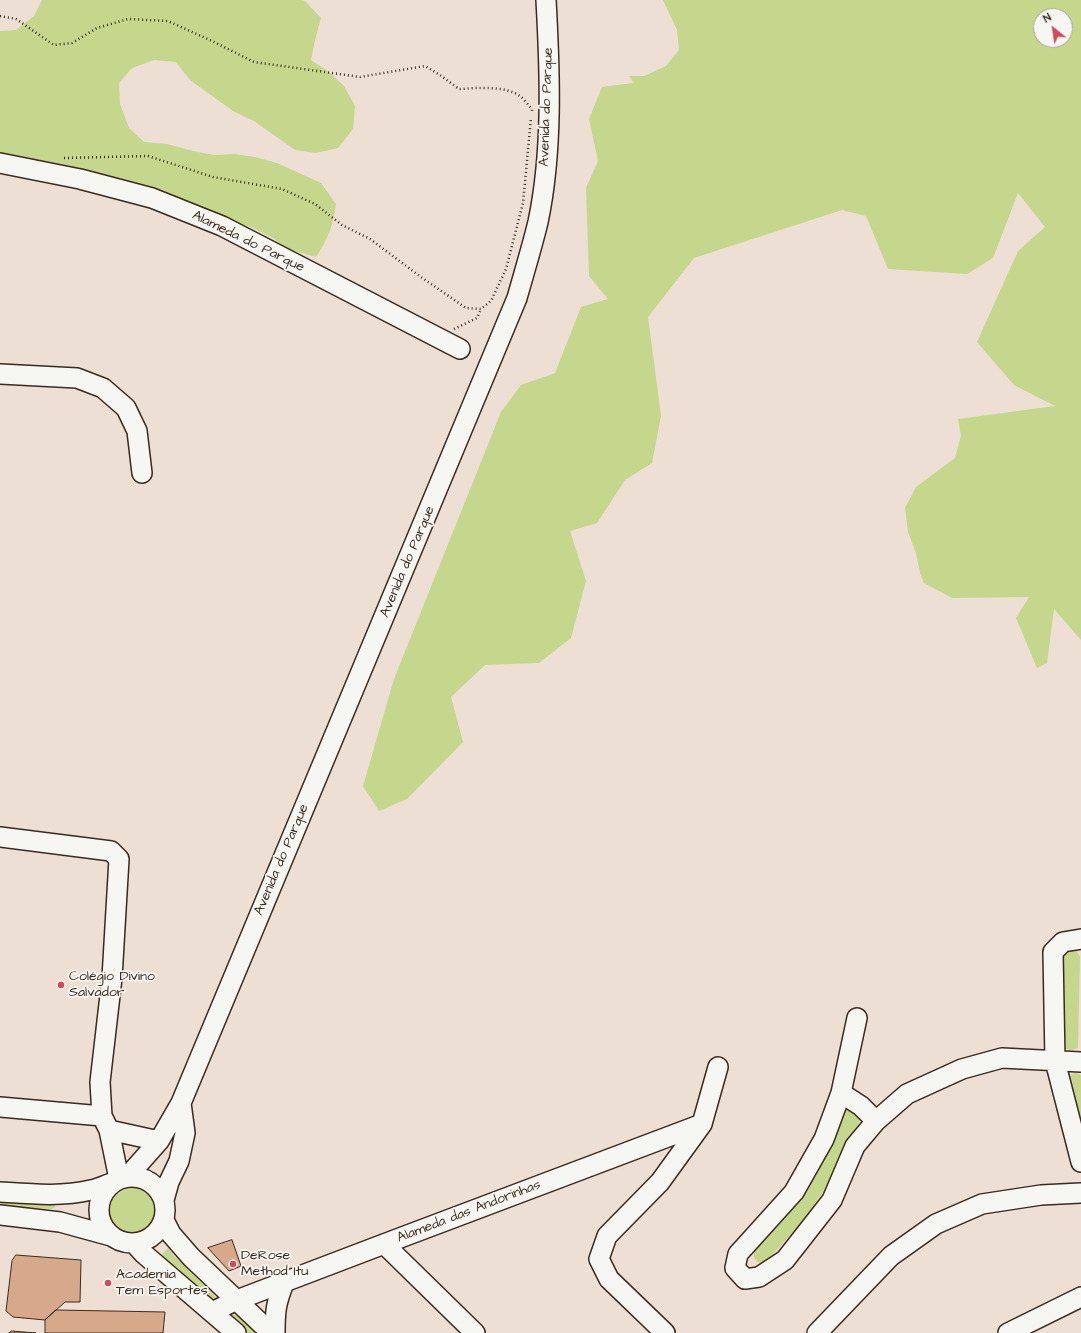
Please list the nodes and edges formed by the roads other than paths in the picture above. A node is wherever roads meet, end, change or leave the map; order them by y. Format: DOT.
graph roads {
  1 [pos="546,0"];
  2 [pos="0,163"];
  3 [pos="460,349"];
  4 [pos="0,374"];
  5 [pos="142,473"];
  6 [pos="0,837"];
  7 [pos="1081,939"];
  8 [pos="857,1018"];
  9 [pos="1055,1061"];
  10 [pos="1081,1062"];
  11 [pos="718,1067"];
  12 [pos="841,1093"];
  13 [pos="181,1103"];
  14 [pos="0,1107"];
  15 [pos="876,1121"];
  16 [pos="105,1123"];
  17 [pos="702,1124"];
  18 [pos="159,1141"];
  19 [pos="1081,1162"];
  20 [pos="119,1179"];
  21 [pos="0,1192"];
  22 [pos="1081,1193"];
  23 [pos="164,1200"];
  24 [pos="0,1215"];
  25 [pos="164,1220"];
  26 [pos="111,1236"];
  27 [pos="134,1243"];
  28 [pos="384,1244"];
  29 [pos="284,1283"];
  30 [pos="1081,1297"];
  31 [pos="237,1300"];
  32 [pos="212,1312"];
  33 [pos="236,1333"];
  34 [pos="271,1333"];
  35 [pos="275,1333"];
  36 [pos="475,1333"];
  37 [pos="665,1333"];
  38 [pos="816,1333"];
  39 [pos="1008,1333"];
  1 -- 13 [label="street, Avenida do Parque"];
  2 -- 3 [label="street, Alameda do Parque"];
  4 -- 5 [label="street"];
  6 -- 16 [label="street"];
  7 -- 9 [label="street"];
  8 -- 12 [label="street"];
  9 -- 10 [label="street"];
  9 -- 15 [label="street"];
  9 -- 19 [label="street"];
  11 -- 17 [label="street"];
  12 -- 15 [label="street"];
  12 -- 15 [label="street"];
  13 -- 18 [label="street, Avenida do Parque"];
  13 -- 23 [label="street"];
  14 -- 16 [label="street"];
  16 -- 18 [label="street"];
  16 -- 20 [label="street"];
  17 -- 28 [label="street, Alameda das Andorinhas"];
  17 -- 37 [label="street"];
  18 -- 20 [label="street, Avenida do Parque"];
  20 -- 21 [label="street"];
  20 -- 23 [label="street"];
  20 -- 26 [label="street"];
  22 -- 38 [label="street"];
  23 -- 25 [label="street"];
  24 -- 26 [label="street"];
  25 -- 27 [label="street"];
  25 -- 31 [label="street"];
  26 -- 27 [label="street"];
  27 -- 32 [label="street"];
  28 -- 29 [label="street, Alameda das Andorinhas"];
  28 -- 36 [label="street"];
  29 -- 31 [label="street, Alameda das Andorinhas"];
  29 -- 35 [label="street"];
  30 -- 39 [label="street"];
  31 -- 32 [label="street, Alameda das Andorinhas"];
  31 -- 34 [label="street"];
  32 -- 33 [label="street"];
}
